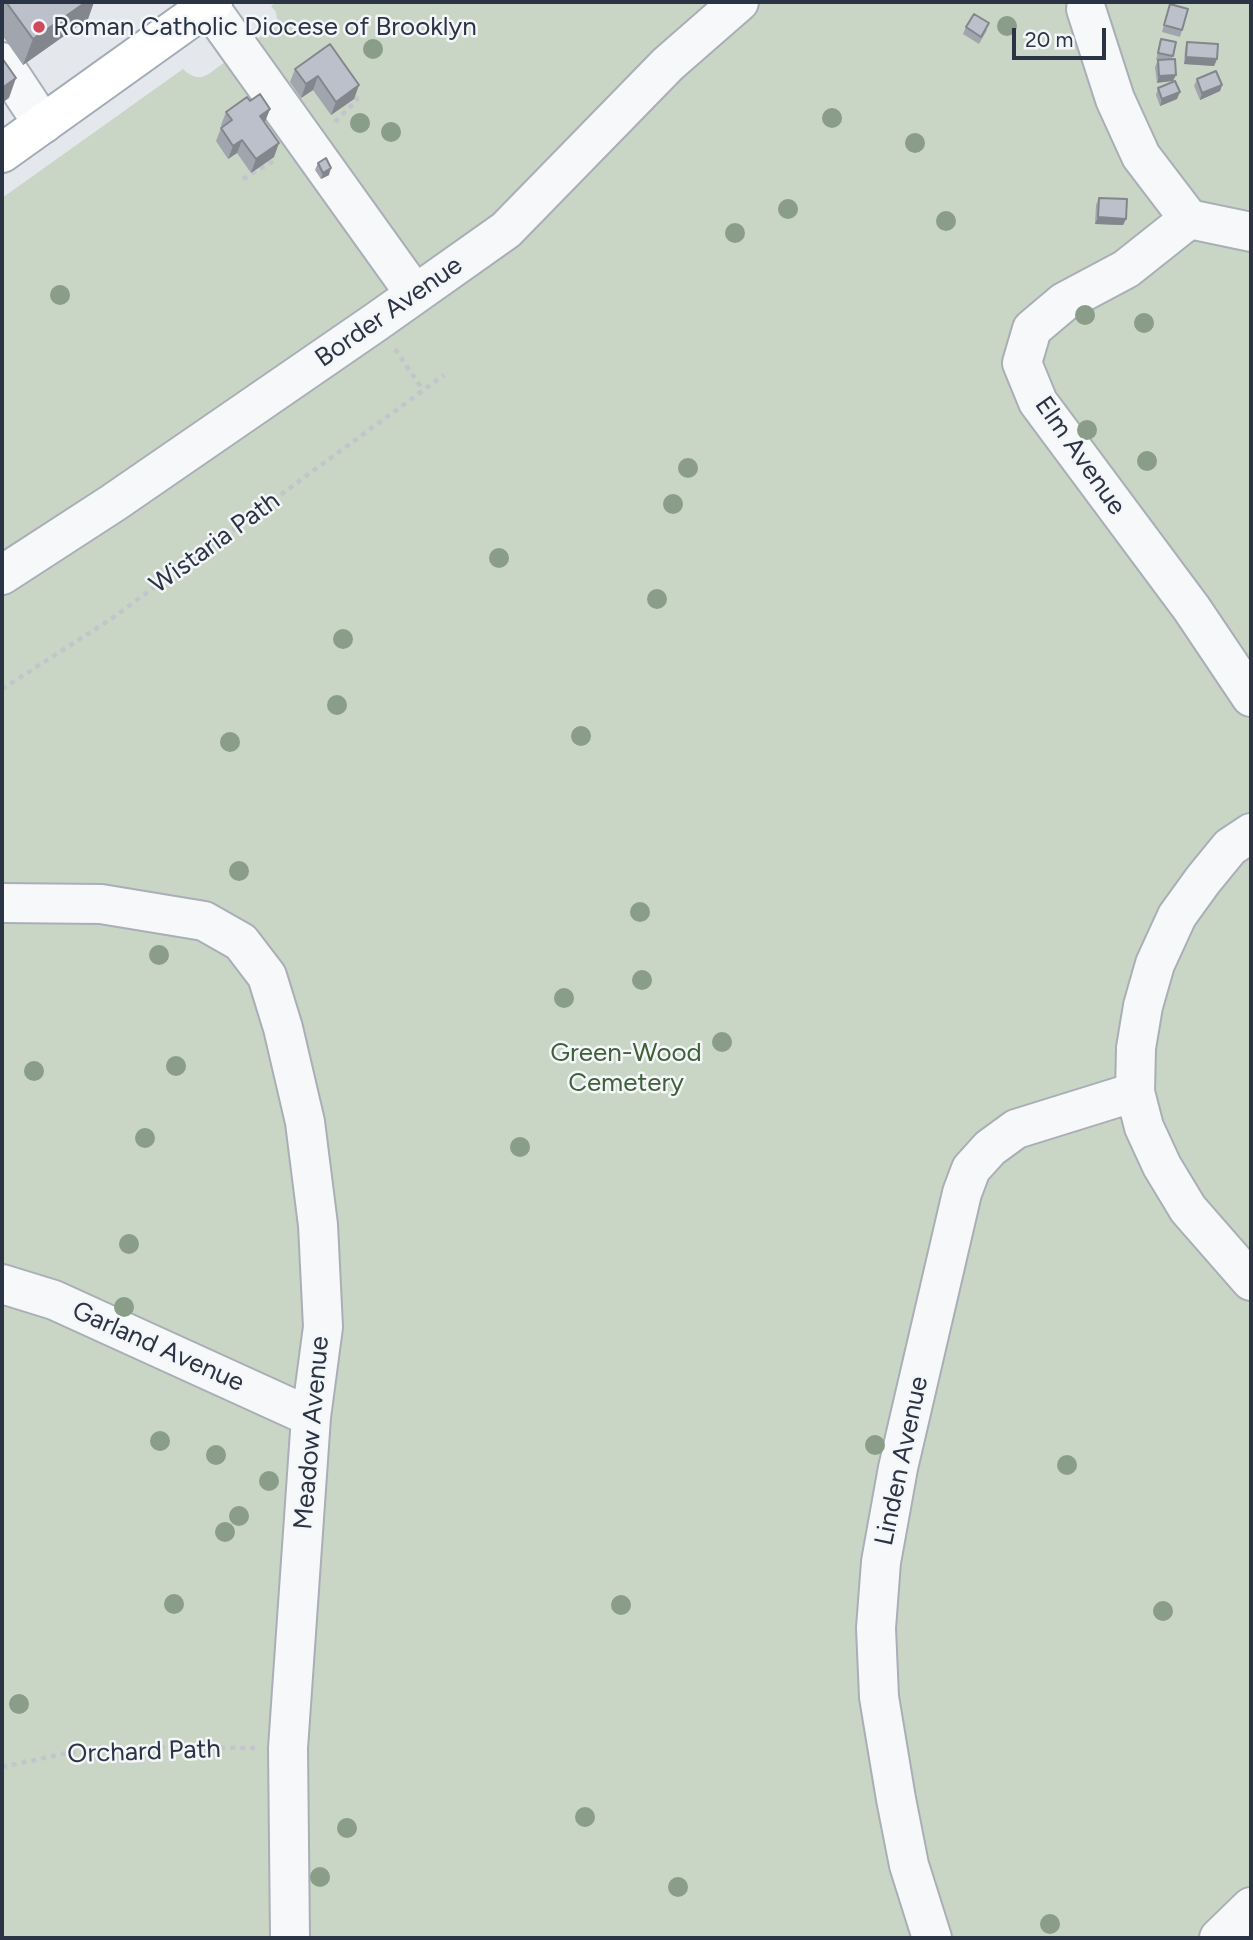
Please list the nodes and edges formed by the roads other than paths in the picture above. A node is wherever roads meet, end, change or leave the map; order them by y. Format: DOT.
graph roads {
  1 [pos="739,2"];
  2 [pos="209,3"];
  3 [pos="1081,4"];
  4 [pos="2,62"];
  5 [pos="43,124"];
  6 [pos="2,153"];
  7 [pos="1189,219"];
  8 [pos="1251,232"];
  9 [pos="415,294"];
  10 [pos="2,575"];
  11 [pos="1251,697"];
  12 [pos="1251,834"];
  13 [pos="2,903"];
  14 [pos="1135,1092"];
  15 [pos="1251,1281"];
  16 [pos="2,1284"];
  17 [pos="311,1417"];
  18 [pos="1251,1908"];
  19 [pos="290,1938"];
  20 [pos="932,1938"];
  21 [pos="1219,1938"];
  1 -- 9 [label="lane, Border Avenue"];
  2 -- 5 [label="main road"];
  2 -- 9 [label="lane"];
  3 -- 7 [label="lane"];
  4 -- 5 [label="lane"];
  5 -- 6 [label="main road"];
  7 -- 8 [label="lane"];
  7 -- 11 [label="lane, Elm Avenue"];
  9 -- 10 [label="lane, Border Avenue"];
  12 -- 14 [label="lane"];
  13 -- 17 [label="lane, Meadow Avenue"];
  14 -- 15 [label="lane"];
  14 -- 20 [label="lane, Linden Avenue"];
  16 -- 17 [label="lane, Garland Avenue"];
  17 -- 19 [label="lane, Meadow Avenue"];
  18 -- 21 [label="lane"];
}
